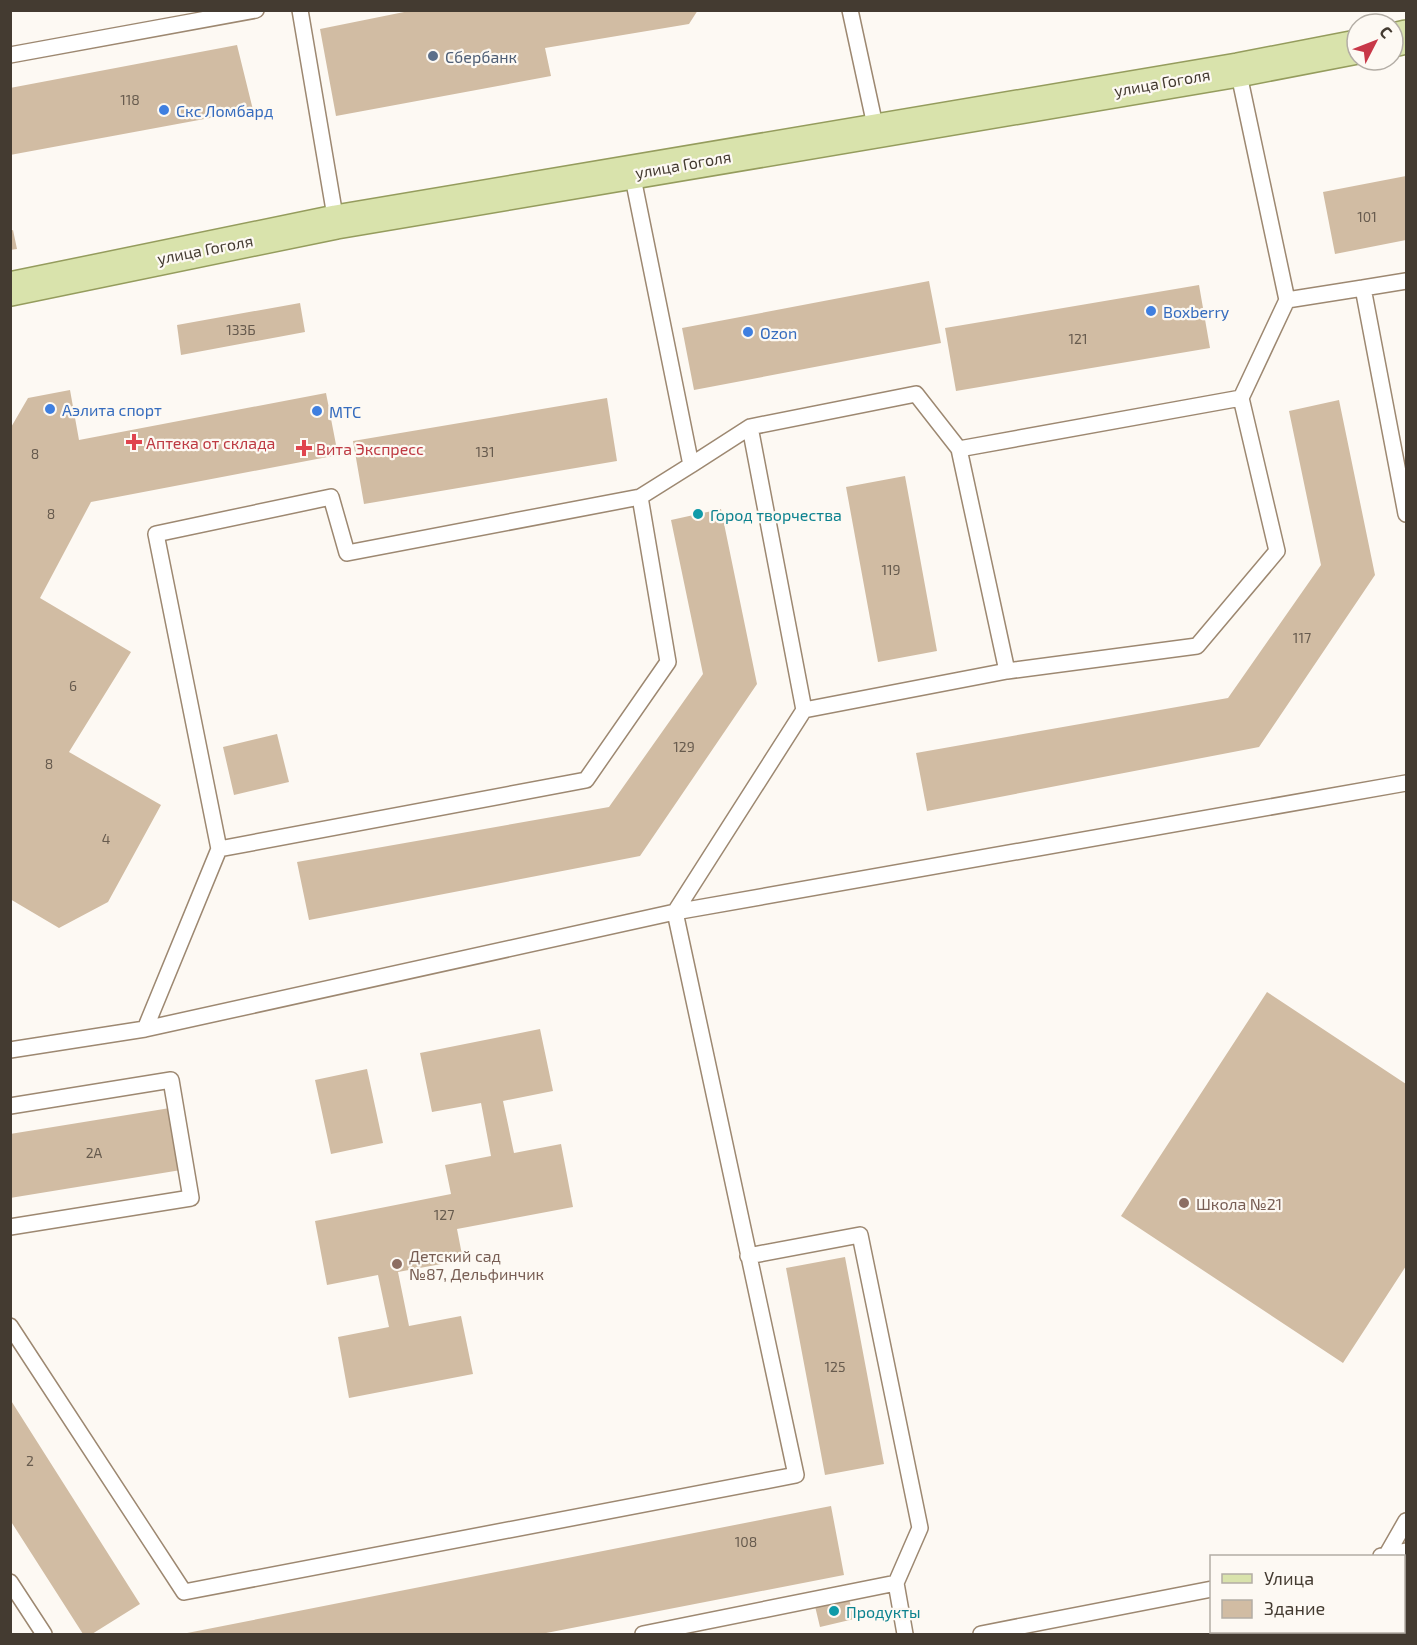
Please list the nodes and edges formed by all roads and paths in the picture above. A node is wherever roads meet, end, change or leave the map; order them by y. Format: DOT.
graph roads {
  1 [pos="256,10"];
  2 [pos="300,10"];
  3 [pos="850,10"];
  4 [pos="1345,49"];
  5 [pos="10,55"];
  6 [pos="1238,70"];
  7 [pos="876,130"];
  8 [pos="632,173"];
  9 [pos="336,222"];
  10 [pos="1407,281"];
  11 [pos="1363,288"];
  12 [pos="10,289"];
  13 [pos="1287,300"];
  14 [pos="1241,398"];
  15 [pos="750,427"];
  16 [pos="959,449"];
  17 [pos="1400,450"];
  18 [pos="691,465"];
  19 [pos="640,497"];
  20 [pos="1407,514"];
  21 [pos="1007,671"];
  22 [pos="804,710"];
  23 [pos="1407,783"];
  24 [pos="219,849"];
  25 [pos="675,912"];
  26 [pos="145,1029"];
  27 [pos="10,1050"];
  28 [pos="10,1106"];
  29 [pos="10,1227"];
  30 [pos="748,1256"];
  31 [pos="10,1326"];
  32 [pos="1407,1521"];
  33 [pos="1407,1551"];
  34 [pos="1384,1555"];
  35 [pos="1388,1555"];
  36 [pos="10,1582"];
  37 [pos="896,1584"];
  38 [pos="1210,1589"];
  39 [pos="44,1635"];
  40 [pos="643,1635"];
  41 [pos="905,1635"];
  42 [pos="981,1635"];
  1 -- 5 [label="lane"];
  2 -- 9 [label="lane"];
  3 -- 7 [label="lane"];
  4 -- 6 [label="main road, улица Гоголя"];
  6 -- 7 [label="main road, улица Гоголя"];
  6 -- 13 [label="lane"];
  7 -- 8 [label="main road, улица Гоголя"];
  8 -- 9 [label="main road, улица Гоголя"];
  8 -- 18 [label="lane"];
  9 -- 12 [label="main road, улица Гоголя"];
  10 -- 11 [label="lane"];
  11 -- 13 [label="lane"];
  11 -- 17 [label="lane"];
  13 -- 14 [label="lane"];
  14 -- 16 [label="lane"];
  14 -- 21 [label="lane"];
  15 -- 16 [label="lane"];
  15 -- 18 [label="lane"];
  15 -- 22 [label="lane"];
  16 -- 21 [label="lane"];
  17 -- 20 [label="lane"];
  18 -- 19 [label="lane"];
  19 -- 24 [label="lane"];
  19 -- 24 [label="lane"];
  21 -- 22 [label="lane"];
  22 -- 25 [label="lane"];
  23 -- 25 [label="lane"];
  24 -- 26 [label="lane"];
  25 -- 26 [label="lane"];
  25 -- 30 [label="lane"];
  26 -- 27 [label="lane"];
  28 -- 29 [label="lane"];
  30 -- 31 [label="lane"];
  30 -- 37 [label="lane"];
  32 -- 34 [label="lane"];
  33 -- 35 [label="lane"];
  36 -- 39 [label="lane"];
  37 -- 40 [label="lane"];
  37 -- 41 [label="lane"];
  38 -- 42 [label="lane"];
}
